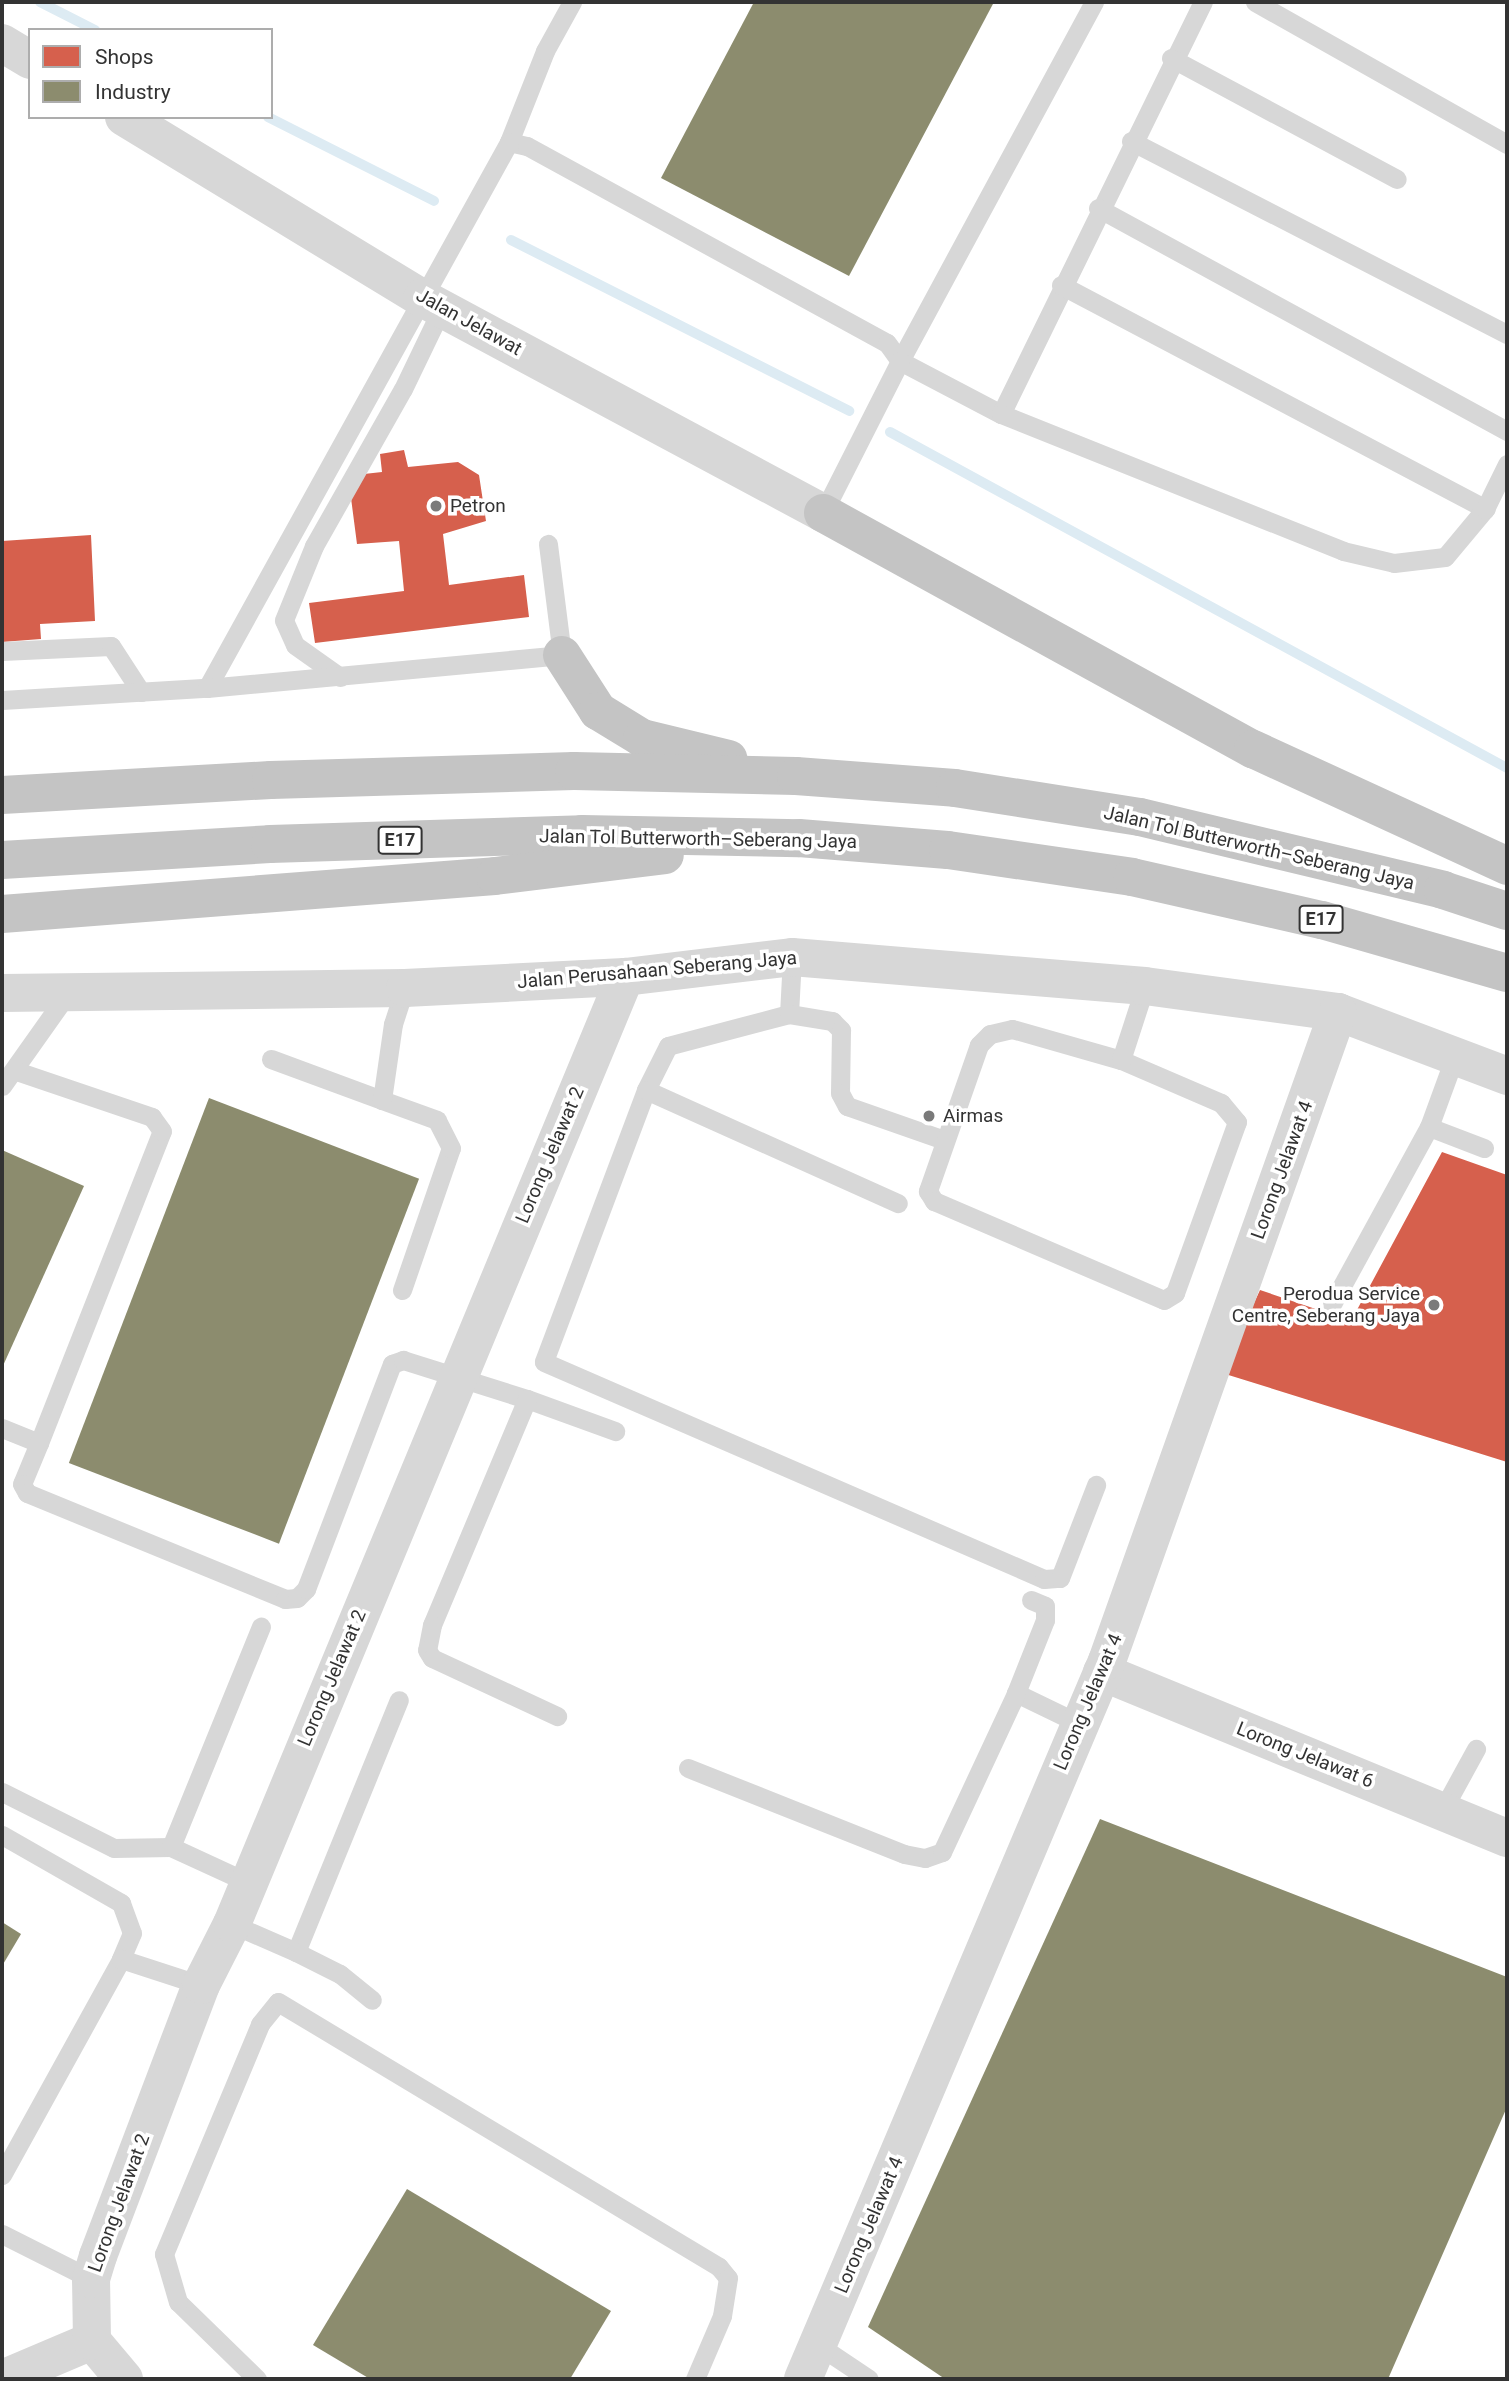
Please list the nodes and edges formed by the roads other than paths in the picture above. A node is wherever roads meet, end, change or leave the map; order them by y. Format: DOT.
graph roads {
  1 [pos="572,2"];
  2 [pos="1094,2"];
  3 [pos="1203,2"];
  4 [pos="1255,2"];
  5 [pos="2,43"];
  6 [pos="1171,58"];
  7 [pos="28,59"];
  8 [pos="127,119"];
  9 [pos="1131,141"];
  10 [pos="509,142"];
  11 [pos="1507,144"];
  12 [pos="1397,179"];
  13 [pos="1098,208"];
  14 [pos="1060,285"];
  15 [pos="432,303"];
  16 [pos="1507,334"];
  17 [pos="900,361"];
  18 [pos="1001,414"];
  19 [pos="1507,431"];
  20 [pos="1507,464"];
  21 [pos="1485,509"];
  22 [pos="823,513"];
  23 [pos="548,544"];
  24 [pos="2,651"];
  25 [pos="562,655"];
  26 [pos="340,677"];
  27 [pos="207,688"];
  28 [pos="141,692"];
  29 [pos="2,700"];
  30 [pos="796,776"];
  31 [pos="2,794"];
  32 [pos="799,838"];
  33 [pos="2,859"];
  34 [pos="1507,866"];
  35 [pos="1507,911"];
  36 [pos="4,914"];
  37 [pos="792,957"];
  38 [pos="1507,973"];
  39 [pos="625,977"];
  40 [pos="1145,986"];
  41 [pos="405,988"];
  42 [pos="70,989"];
  43 [pos="2,993"];
  44 [pos="1338,1012"];
  45 [pos="789,1014"];
  46 [pos="1455,1056"];
  47 [pos="271,1059"];
  48 [pos="1121,1060"];
  49 [pos="16,1071"];
  50 [pos="1507,1076"];
  51 [pos="2,1086"];
  52 [pos="646,1090"];
  53 [pos="382,1100"];
  54 [pos="1429,1127"];
  55 [pos="944,1140"];
  56 [pos="1483,1149"];
  57 [pos="898,1203"];
  58 [pos="402,1290"];
  59 [pos="1332,1304"];
  60 [pos="458,1377"];
  61 [pos="527,1399"];
  62 [pos="2,1428"];
  63 [pos="615,1431"];
  64 [pos="39,1443"];
  65 [pos="1096,1485"];
  66 [pos="1031,1600"];
  67 [pos="261,1627"];
  68 [pos="1102,1672"];
  69 [pos="1016,1693"];
  70 [pos="398,1700"];
  71 [pos="558,1716"];
  72 [pos="1078,1723"];
  73 [pos="1476,1749"];
  74 [pos="688,1768"];
  75 [pos="2,1792"];
  76 [pos="1442,1811"];
  77 [pos="2,1835"];
  78 [pos="1507,1838"];
  79 [pos="171,1847"];
  80 [pos="247,1882"];
  81 [pos="232,1924"];
  82 [pos="296,1952"];
  83 [pos="121,1959"];
  84 [pos="201,1985"];
  85 [pos="372,2000"];
  86 [pos="2,2175"];
  87 [pos="2,2234"];
  88 [pos="91,2279"];
  89 [pos="92,2341"];
  90 [pos="818,2345"];
  91 [pos="2,2379"];
  92 [pos="124,2379"];
  93 [pos="257,2379"];
  94 [pos="695,2379"];
  95 [pos="803,2379"];
  96 [pos="869,2379"];
  1 -- 10 [label="lane"];
  2 -- 17 [label="lane"];
  3 -- 6 [label="lane"];
  4 -- 11 [label="lane"];
  5 -- 7 [label="street"];
  6 -- 9 [label="lane"];
  6 -- 12 [label="lane"];
  8 -- 15 [label="street, Jalan Jelawat"];
  9 -- 13 [label="lane"];
  9 -- 16 [label="lane"];
  10 -- 15 [label="lane"];
  10 -- 17 [label="lane"];
  13 -- 14 [label="lane"];
  13 -- 19 [label="lane"];
  14 -- 18 [label="lane"];
  14 -- 21 [label="lane"];
  15 -- 22 [label="street, Jalan Jelawat"];
  15 -- 26 [label="lane"];
  15 -- 27 [label="lane"];
  17 -- 18 [label="lane"];
  17 -- 22 [label="lane"];
  18 -- 21 [label="lane"];
  20 -- 21 [label="lane"];
  22 -- 34 [label="highway"];
  23 -- 25 [label="lane"];
  24 -- 28 [label="lane"];
  25 -- 26 [label="lane"];
  25 -- 30 [label="highway"];
  26 -- 27 [label="lane"];
  27 -- 28 [label="lane"];
  28 -- 29 [label="lane"];
  30 -- 31 [label="highway, Jalan Tol Butterworth–Seberang Jaya"];
  30 -- 35 [label="highway, Jalan Tol Butterworth–Seberang Jaya"];
  32 -- 33 [label="highway, Jalan Tol Butterworth–Seberang Jaya / E17"];
  32 -- 36 [label="highway"];
  32 -- 38 [label="highway, Jalan Tol Butterworth–Seberang Jaya / E17"];
  37 -- 39 [label="street, Jalan Perusahaan Seberang Jaya"];
  37 -- 40 [label="street, Jalan Perusahaan Seberang Jaya"];
  37 -- 45 [label="lane"];
  39 -- 41 [label="street, Jalan Perusahaan Seberang Jaya"];
  39 -- 60 [label="street, Lorong Jelawat 2"];
  40 -- 44 [label="street, Jalan Perusahaan Seberang Jaya"];
  40 -- 48 [label="lane"];
  41 -- 42 [label="street, Jalan Perusahaan Seberang Jaya"];
  41 -- 53 [label="lane"];
  42 -- 43 [label="street, Jalan Perusahaan Seberang Jaya"];
  42 -- 49 [label="lane"];
  44 -- 46 [label="street, Jalan Perusahaan Seberang Jaya"];
  44 -- 68 [label="street, Lorong Jelawat 4"];
  45 -- 52 [label="lane"];
  45 -- 55 [label="lane"];
  46 -- 50 [label="street, Jalan Perusahaan Seberang Jaya"];
  46 -- 54 [label="lane"];
  47 -- 53 [label="lane"];
  48 -- 55 [label="lane"];
  48 -- 55 [label="lane"];
  49 -- 51 [label="lane"];
  49 -- 64 [label="lane"];
  52 -- 57 [label="lane"];
  52 -- 65 [label="lane"];
  53 -- 58 [label="lane"];
  54 -- 56 [label="lane"];
  54 -- 59 [label="lane"];
  60 -- 61 [label="lane"];
  60 -- 64 [label="lane"];
  60 -- 80 [label="street, Lorong Jelawat 2"];
  61 -- 63 [label="lane"];
  61 -- 71 [label="lane"];
  62 -- 64 [label="lane"];
  66 -- 69 [label="lane"];
  67 -- 79 [label="lane"];
  68 -- 72 [label="street, Lorong Jelawat 4"];
  68 -- 76 [label="street, Lorong Jelawat 6"];
  69 -- 72 [label="lane"];
  69 -- 74 [label="lane"];
  70 -- 82 [label="lane"];
  72 -- 90 [label="street, Lorong Jelawat 4"];
  73 -- 76 [label="lane"];
  75 -- 79 [label="lane"];
  76 -- 78 [label="street, Lorong Jelawat 6"];
  77 -- 83 [label="lane"];
  79 -- 80 [label="lane"];
  80 -- 81 [label="street, Lorong Jelawat 2"];
  81 -- 82 [label="lane"];
  81 -- 84 [label="street, Lorong Jelawat 2"];
  82 -- 85 [label="lane"];
  83 -- 84 [label="lane"];
  83 -- 86 [label="lane"];
  84 -- 88 [label="street, Lorong Jelawat 2"];
  87 -- 88 [label="lane"];
  88 -- 89 [label="street, Lorong Jelawat 2"];
  89 -- 91 [label="street"];
  89 -- 92 [label="street"];
  90 -- 95 [label="street, Lorong Jelawat 4"];
  90 -- 96 [label="lane"];
  93 -- 94 [label="lane"];
}
